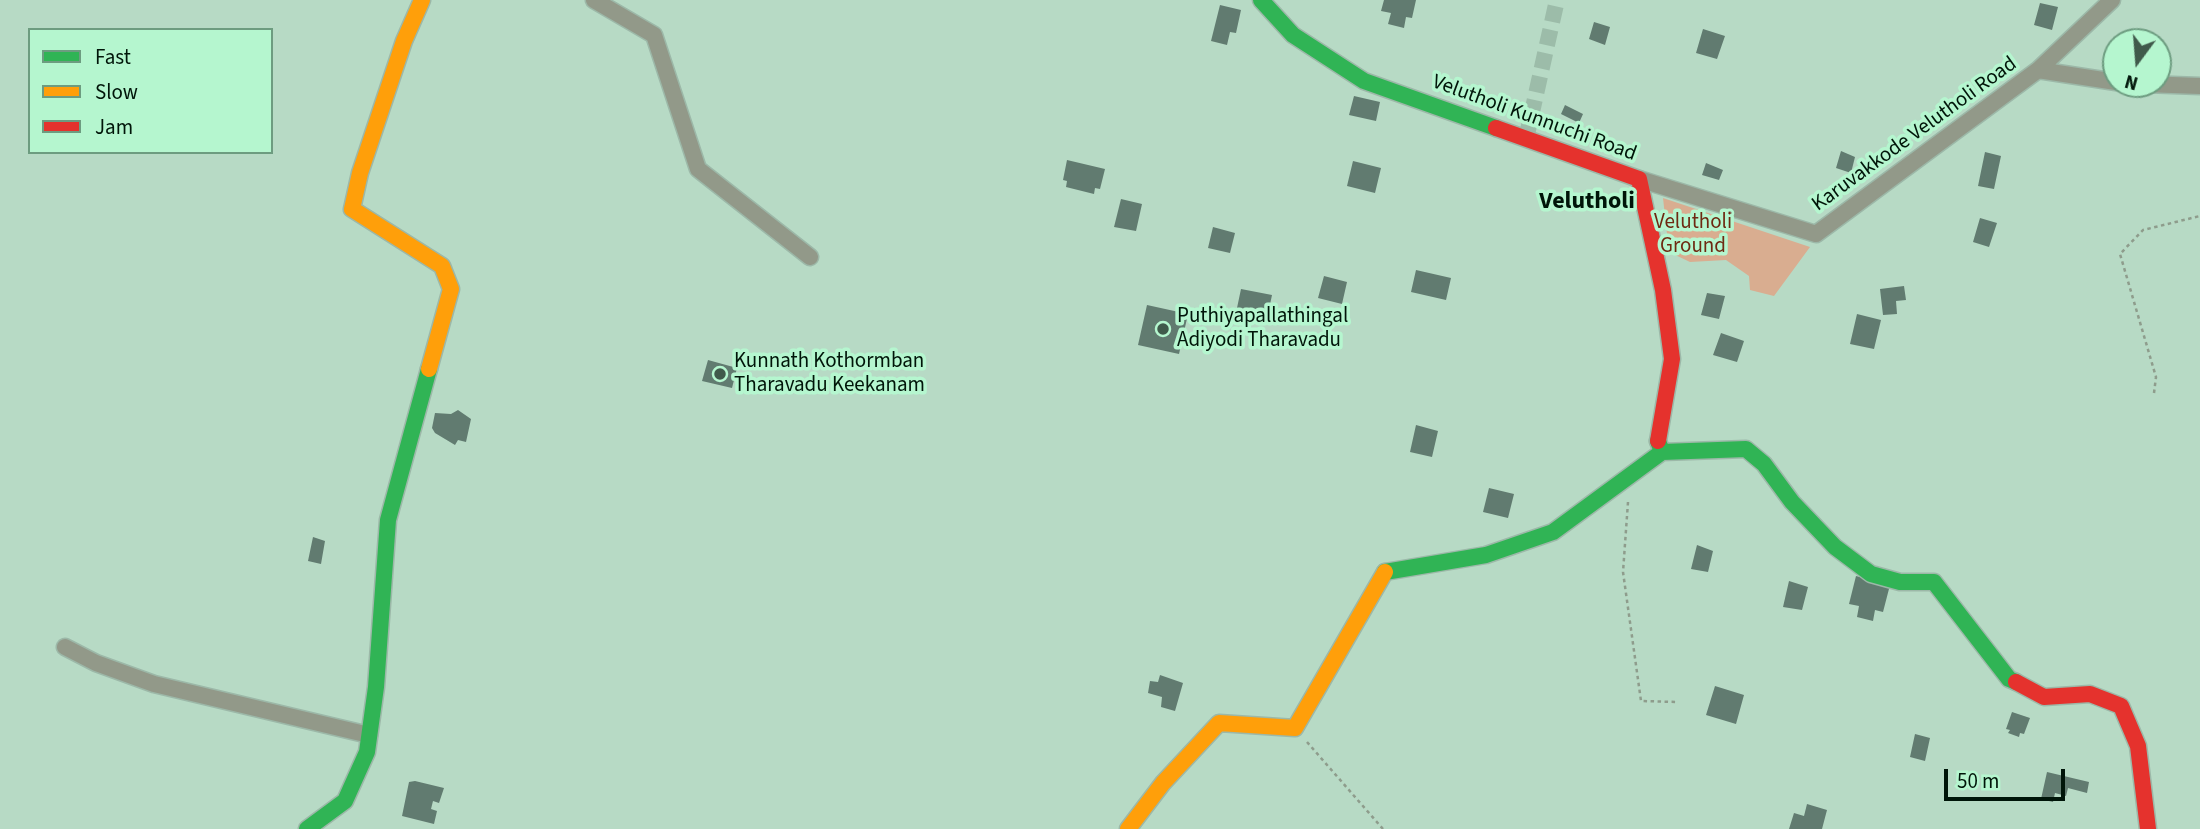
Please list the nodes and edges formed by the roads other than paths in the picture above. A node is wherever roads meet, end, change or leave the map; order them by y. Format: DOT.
graph roads {
  1 [pos="422,0"];
  2 [pos="594,0"];
  3 [pos="1261,0"];
  4 [pos="2112,0"];
  5 [pos="2038,70"];
  6 [pos="2102,80"];
  7 [pos="2172,85"];
  8 [pos="2200,86"];
  9 [pos="1639,179"];
  10 [pos="810,257"];
  11 [pos="1662,452"];
  12 [pos="65,647"];
  13 [pos="369,735"];
  14 [pos="307,829"];
  15 [pos="1128,829"];
  16 [pos="2148,829"];
  1 -- 13 [label="street"];
  2 -- 10 [label="street"];
  3 -- 9 [label="street, Velutholi Kunnuchi Road"];
  4 -- 5 [label="street, Karuvakkode Velutholi Road"];
  5 -- 6 [label="street"];
  5 -- 9 [label="street, Karuvakkode Velutholi Road"];
  7 -- 8 [label="street"];
  9 -- 11 [label="street, Velutholi Kunnuchi Road"];
  11 -- 15 [label="street"];
  11 -- 16 [label="street"];
  12 -- 13 [label="street"];
  13 -- 14 [label="street"];
}
